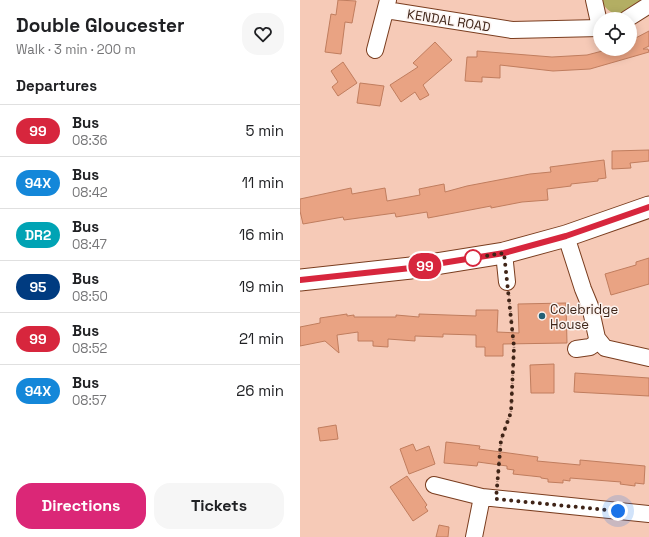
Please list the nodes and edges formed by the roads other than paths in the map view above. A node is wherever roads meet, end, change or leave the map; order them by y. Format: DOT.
graph roads {
  1 [pos="594,0"];
  2 [pos="387,5"];
  3 [pos="649,5"];
  4 [pos="597,12"];
  5 [pos="637,13"];
  6 [pos="593,28"];
  7 [pos="375,50"];
  8 [pos="649,207"];
  9 [pos="566,236"];
  10 [pos="504,253"];
  11 [pos="300,280"];
  12 [pos="507,282"];
  13 [pos="599,341"];
  14 [pos="576,349"];
  15 [pos="649,358"];
  16 [pos="434,485"];
  17 [pos="489,498"];
  18 [pos="649,514"];
  19 [pos="474,537"];
  1 -- 4 [label="street"];
  2 -- 6 [label="street, KENDAL ROAD"];
  2 -- 7 [label="street, KENDAL ROAD"];
  3 -- 5 [label="street"];
  8 -- 9 [label="main road"];
  9 -- 10 [label="main road"];
  9 -- 13 [label="street"];
  10 -- 11 [label="main road"];
  10 -- 12 [label="street"];
  13 -- 14 [label="street"];
  13 -- 15 [label="street"];
  16 -- 17 [label="street"];
  17 -- 18 [label="street"];
  17 -- 19 [label="street"];
}
